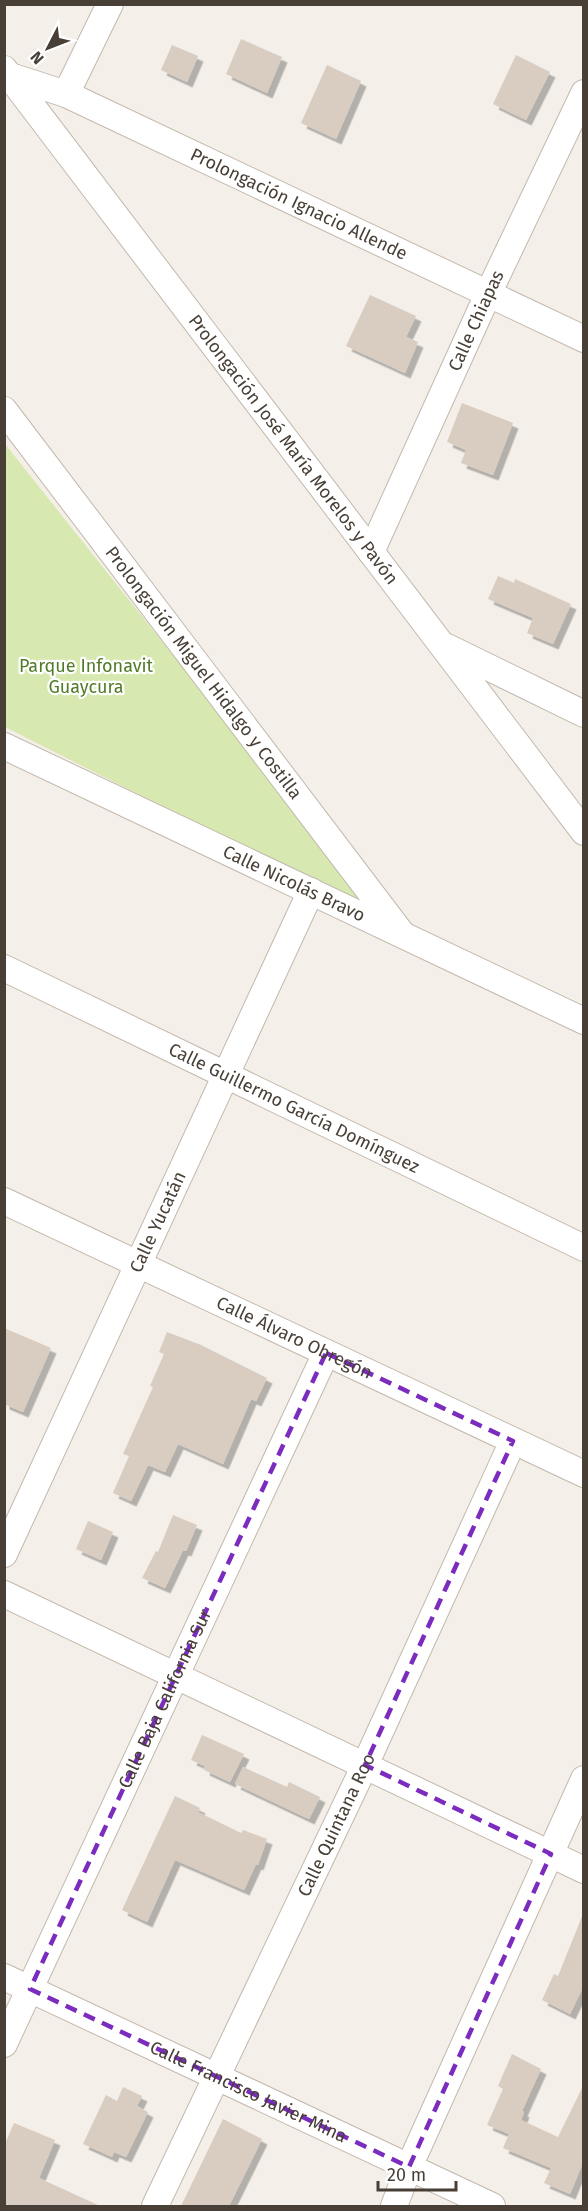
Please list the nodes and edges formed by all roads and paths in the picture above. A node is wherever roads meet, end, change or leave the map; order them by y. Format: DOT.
graph roads {
  1 [pos="110,4"];
  2 [pos="6,77"];
  3 [pos="584,93"];
  4 [pos="66,94"];
  5 [pos="488,294"];
  6 [pos="584,339"];
  7 [pos="4,410"];
  8 [pos="371,552"];
  9 [pos="442,645"];
  10 [pos="584,714"];
  11 [pos="4,746"];
  12 [pos="584,832"];
  13 [pos="311,891"];
  14 [pos="402,934"];
  15 [pos="4,968"];
  16 [pos="584,1021"];
  17 [pos="226,1074"];
  18 [pos="4,1201"];
  19 [pos="584,1248"];
  20 [pos="138,1264"];
  21 [pos="326,1353"];
  22 [pos="513,1441"];
  23 [pos="584,1474"];
  24 [pos="4,1554"];
  25 [pos="4,1594"];
  26 [pos="176,1676"];
  27 [pos="365,1765"];
  28 [pos="584,1779"];
  29 [pos="551,1854"];
  30 [pos="584,1870"];
  31 [pos="4,1977"];
  32 [pos="30,1989"];
  33 [pos="4,2044"];
  34 [pos="216,2078"];
  35 [pos="409,2167"];
  36 [pos="155,2206"];
  37 [pos="394,2206"];
  38 [pos="492,2206"];
  1 -- 4 [label="street"];
  2 -- 4 [label="street, Prolongación Ignacio Allende"];
  2 -- 8 [label="street, Prolongación José María Morelos y Pavón"];
  3 -- 5 [label="street, Calle Chiapas"];
  4 -- 5 [label="street, Prolongación Ignacio Allende"];
  5 -- 6 [label="street, Prolongación Ignacio Allende"];
  5 -- 8 [label="street, Calle Chiapas"];
  7 -- 14 [label="street, Prolongación Miguel Hidalgo y Costilla"];
  8 -- 9 [label="street, Prolongación José María Morelos y Pavón"];
  9 -- 10 [label="street"];
  9 -- 12 [label="street, Prolongación José María Morelos y Pavón"];
  11 -- 13 [label="street, Calle Nicolás Bravo"];
  13 -- 14 [label="street, Calle Nicolás Bravo"];
  13 -- 17 [label="street, Calle Yucatán"];
  14 -- 16 [label="street, Calle Nicolás Bravo"];
  15 -- 17 [label="street, Calle Guillermo García Domínguez"];
  17 -- 19 [label="street, Calle Guillermo García Domínguez"];
  17 -- 20 [label="street, Calle Yucatán"];
  18 -- 20 [label="street, Calle Álvaro Obregón"];
  20 -- 21 [label="street, Calle Álvaro Obregón"];
  20 -- 24 [label="street, Calle Yucatán"];
  21 -- 22 [label="street, Calle Álvaro Obregón"];
  21 -- 26 [label="street, Calle Baja California Sur"];
  22 -- 23 [label="street, Calle Álvaro Obregón"];
  22 -- 27 [label="street, Calle Quintana Roo"];
  25 -- 26 [label="street"];
  26 -- 27 [label="street"];
  26 -- 32 [label="street, Calle Baja California Sur"];
  27 -- 29 [label="street"];
  27 -- 34 [label="street, Calle Quintana Roo"];
  28 -- 29 [label="street"];
  29 -- 30 [label="street"];
  29 -- 35 [label="street"];
  31 -- 32 [label="street, Calle Francisco Javier Mina"];
  32 -- 33 [label="street, Calle Baja California Sur"];
  32 -- 34 [label="street, Calle Francisco Javier Mina"];
  34 -- 35 [label="street, Calle Francisco Javier Mina"];
  34 -- 36 [label="street, Calle Quintana Roo"];
  35 -- 37 [label="street"];
  35 -- 38 [label="street, Calle Francisco Javier Mina"];
}
